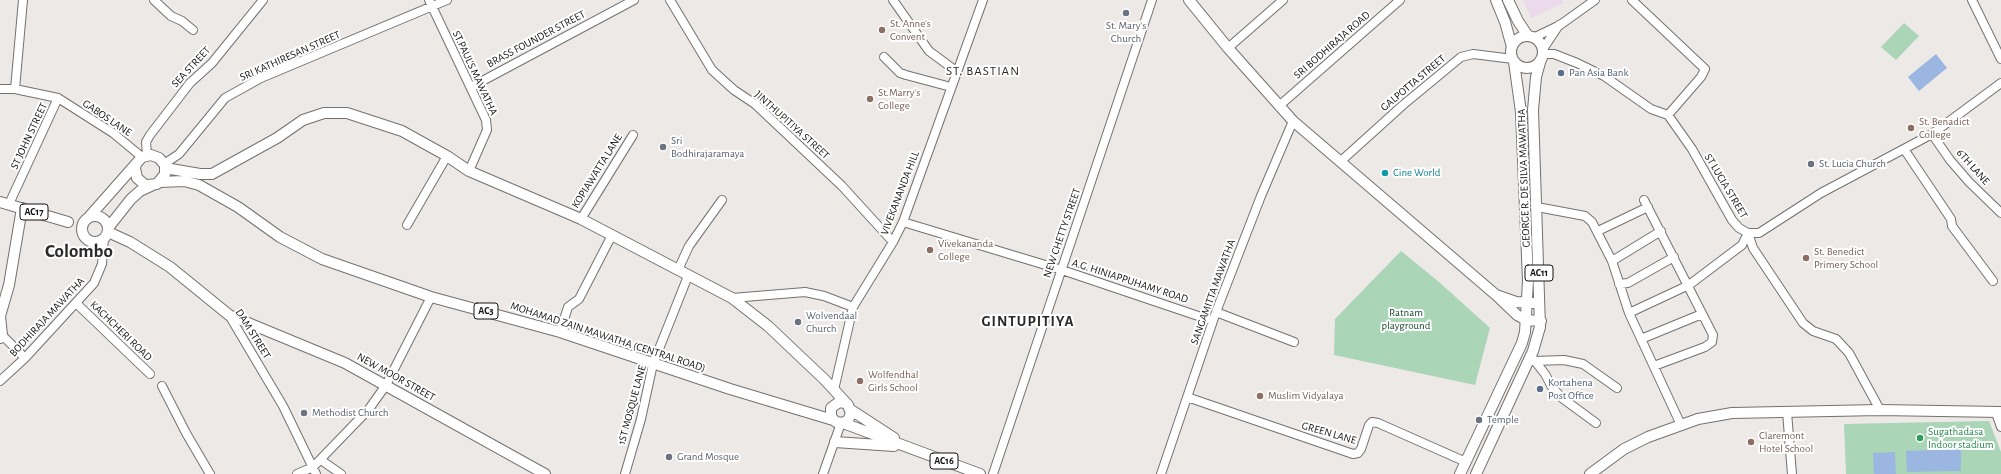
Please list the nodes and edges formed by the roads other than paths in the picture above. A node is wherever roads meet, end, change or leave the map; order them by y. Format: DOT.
graph roads {
  1 [pos="23,0"];
  2 [pos="154,0"];
  3 [pos="263,0"];
  4 [pos="447,0"];
  5 [pos="634,0"];
  6 [pos="670,0"];
  7 [pos="893,0"];
  8 [pos="983,0"];
  9 [pos="1152,0"];
  10 [pos="1189,0"];
  11 [pos="1283,0"];
  12 [pos="1400,0"];
  13 [pos="1496,0"];
  14 [pos="1508,0"];
  15 [pos="1595,0"];
  16 [pos="1632,0"];
  17 [pos="1972,0"];
  18 [pos="431,4"];
  19 [pos="1560,25"];
  20 [pos="193,30"];
  21 [pos="1531,37"];
  22 [pos="1512,47"];
  23 [pos="1228,48"];
  24 [pos="1542,54"];
  25 [pos="884,57"];
  26 [pos="2001,59"];
  27 [pos="1513,60"];
  28 [pos="956,70"];
  29 [pos="2001,83"];
  30 [pos="471,87"];
  31 [pos="15,88"];
  32 [pos="951,88"];
  33 [pos="0,89"];
  34 [pos="58,98"];
  35 [pos="1279,106"];
  36 [pos="1668,116"];
  37 [pos="1293,121"];
  38 [pos="1932,134"];
  39 [pos="633,135"];
  40 [pos="1904,149"];
  41 [pos="447,156"];
  42 [pos="142,159"];
  43 [pos="1341,160"];
  44 [pos="164,166"];
  45 [pos="223,168"];
  46 [pos="469,171"];
  47 [pos="156,183"];
  48 [pos="218,194"];
  49 [pos="722,200"];
  50 [pos="4,203"];
  51 [pos="1537,207"];
  52 [pos="22,208"];
  53 [pos="2001,212"];
  54 [pos="581,219"];
  55 [pos="903,222"];
  56 [pos="84,223"];
  57 [pos="407,225"];
  58 [pos="1598,231"];
  59 [pos="1661,231"];
  60 [pos="107,233"];
  61 [pos="1748,233"];
  62 [pos="612,235"];
  63 [pos="893,242"];
  64 [pos="1674,258"];
  65 [pos="1612,261"];
  66 [pos="678,270"];
  67 [pos="1062,270"];
  68 [pos="688,276"];
  69 [pos="1993,281"];
  70 [pos="1619,284"];
  71 [pos="1689,285"];
  72 [pos="1496,295"];
  73 [pos="431,297"];
  74 [pos="732,298"];
  75 [pos="1528,303"];
  76 [pos="1540,303"];
  77 [pos="77,304"];
  78 [pos="853,307"];
  79 [pos="1629,313"];
  80 [pos="1702,314"];
  81 [pos="229,315"];
  82 [pos="0,316"];
  83 [pos="1215,316"];
  84 [pos="1526,320"];
  85 [pos="1541,321"];
  86 [pos="560,332"];
  87 [pos="1,337"];
  88 [pos="1641,339"];
  89 [pos="1294,342"];
  90 [pos="26,358"];
  91 [pos="1532,359"];
  92 [pos="653,364"];
  93 [pos="1654,366"];
  94 [pos="150,374"];
  95 [pos="0,381"];
  96 [pos="386,385"];
  97 [pos="162,386"];
  98 [pos="1617,388"];
  99 [pos="834,390"];
  100 [pos="1187,397"];
  101 [pos="833,405"];
  102 [pos="848,406"];
  103 [pos="1880,410"];
  104 [pos="1787,412"];
  105 [pos="1998,412"];
  106 [pos="839,422"];
  107 [pos="1596,423"];
  108 [pos="1681,425"];
  109 [pos="2001,427"];
  110 [pos="835,442"];
  111 [pos="908,447"];
  112 [pos="321,460"];
  113 [pos="1466,462"];
  114 [pos="315,471"];
  115 [pos="210,474"];
  116 [pos="297,474"];
  117 [pos="341,474"];
  118 [pos="545,474"];
  119 [pos="625,474"];
  120 [pos="823,474"];
  121 [pos="980,474"];
  122 [pos="993,474"];
  123 [pos="1161,474"];
  124 [pos="1460,474"];
  125 [pos="1476,474"];
  126 [pos="1590,474"];
  127 [pos="1792,474"];
  1 -- 31 [label="street"];
  2 -- 20 [label="street"];
  3 -- 42 [label="street, SEA STREET"];
  4 -- 18 [label="street, SRI KATHIRESAN STREET"];
  5 -- 30 [label="street, BRASS FOUNDER STREET"];
  6 -- 63 [label="street, JINTHUPITIYA STREET"];
  7 -- 28 [label="street"];
  8 -- 28 [label="street, VIVEKANANDA HILL"];
  9 -- 67 [label="street, NEW CHETTY STREET"];
  10 -- 23 [label="main road"];
  11 -- 23 [label="street"];
  12 -- 35 [label="street, SRI BODHIRAJA ROAD"];
  13 -- 22 [label="main road"];
  14 -- 21 [label="main road"];
  15 -- 19 [label="street"];
  16 -- 36 [label="street"];
  17 -- 26 [label="street"];
  18 -- 30 [label="street, ST.PAUL'S MAWATHA"];
  18 -- 44 [label="street, SRI KATHIRESAN STREET"];
  19 -- 21 [label="street"];
  19 -- 24 [label="street"];
  21 -- 22 [label="main road"];
  21 -- 24 [label="main road"];
  22 -- 27 [label="main road"];
  23 -- 35 [label="main road"];
  24 -- 27 [label="main road"];
  24 -- 36 [label="street"];
  24 -- 51 [label="main road, GEORGE R. DE SILVA MAWATHA / AC11"];
  25 -- 32 [label="street"];
  27 -- 43 [label="street, GALPOTTA STREET"];
  27 -- 75 [label="main road, GEORGE R. DE SILVA MAWATHA / AC11"];
  28 -- 32 [label="street, VIVEKANANDA HILL"];
  29 -- 38 [label="street"];
  30 -- 46 [label="street, ST.PAUL'S MAWATHA"];
  31 -- 33 [label="street, GABOS LANE"];
  31 -- 34 [label="street, GABOS LANE"];
  32 -- 55 [label="street, VIVEKANANDA HILL"];
  34 -- 42 [label="street, GABOS LANE"];
  34 -- 50 [label="street, ST JOHN STREET"];
  35 -- 37 [label="main road"];
  36 -- 61 [label="street, ST LUCIA STREET"];
  37 -- 43 [label="main road"];
  37 -- 83 [label="street, SANGAMITTA MAWATHA"];
  38 -- 40 [label="street"];
  38 -- 53 [label="street, 6TH LANE"];
  39 -- 54 [label="street, KOPIAWATTA LANE"];
  40 -- 61 [label="street"];
  40 -- 69 [label="street"];
  41 -- 45 [label="main road"];
  41 -- 46 [label="main road"];
  41 -- 57 [label="street"];
  42 -- 44 [label="main road"];
  42 -- 47 [label="main road"];
  42 -- 56 [label="main road"];
  43 -- 72 [label="main road"];
  44 -- 45 [label="main road"];
  44 -- 47 [label="main road"];
  45 -- 48 [label="main road"];
  46 -- 54 [label="main road"];
  47 -- 48 [label="main road, MOHAMAD ZAIN MAWATHA (CENTRAL ROAD) / AC3"];
  47 -- 60 [label="main road"];
  48 -- 73 [label="main road, MOHAMAD ZAIN MAWATHA (CENTRAL ROAD) / AC3"];
  49 -- 66 [label="street"];
  50 -- 52 [label="main road, AC17"];
  51 -- 58 [label="street"];
  51 -- 76 [label="main road, GEORGE R. DE SILVA MAWATHA / AC11"];
  52 -- 56 [label="main road, AC17"];
  52 -- 82 [label="main road"];
  54 -- 62 [label="main road"];
  55 -- 63 [label="street, VIVEKANANDA HILL"];
  55 -- 67 [label="street, A.G. HINIAPPUHAMY ROAD"];
  56 -- 60 [label="main road"];
  56 -- 60 [label="main road"];
  58 -- 59 [label="street"];
  58 -- 65 [label="street"];
  59 -- 64 [label="street"];
  59 -- 65 [label="street"];
  60 -- 77 [label="street, BODHIRAJA MAWATHA"];
  60 -- 81 [label="main road, DAM STREET"];
  61 -- 71 [label="street"];
  61 -- 103 [label="street, ST LUCIA STREET"];
  62 -- 66 [label="main road"];
  62 -- 86 [label="street"];
  63 -- 78 [label="street, VIVEKANANDA HILL"];
  64 -- 70 [label="street"];
  64 -- 71 [label="street"];
  65 -- 70 [label="street"];
  66 -- 68 [label="main road"];
  67 -- 83 [label="street, A.G. HINIAPPUHAMY ROAD"];
  67 -- 122 [label="street, NEW CHETTY STREET"];
  68 -- 74 [label="main road"];
  68 -- 92 [label="street, 1ST MOSQUE LANE"];
  70 -- 79 [label="street"];
  71 -- 79 [label="street"];
  71 -- 80 [label="street"];
  72 -- 75 [label="main road"];
  72 -- 84 [label="main road"];
  73 -- 86 [label="main road, MOHAMAD ZAIN MAWATHA (CENTRAL ROAD) / AC3"];
  73 -- 96 [label="street"];
  74 -- 78 [label="street"];
  74 -- 99 [label="main road"];
  75 -- 76 [label="main road"];
  75 -- 84 [label="main road, GEORGE R. DE SILVA MAWATHA / AC11"];
  76 -- 85 [label="main road, GEORGE R. DE SILVA MAWATHA / AC11"];
  77 -- 90 [label="street, BODHIRAJA MAWATHA"];
  77 -- 94 [label="street, KACHCHERI ROAD"];
  78 -- 99 [label="street, VIVEKANANDA HILL"];
  79 -- 88 [label="street"];
  80 -- 88 [label="street"];
  80 -- 93 [label="street"];
  81 -- 96 [label="main road, NEW MOOR STREET"];
  81 -- 114 [label="street, DAM STREET"];
  82 -- 87 [label="main road"];
  83 -- 89 [label="street, A.G. HINIAPPUHAMY ROAD"];
  83 -- 100 [label="street, SANGAMITTA MAWATHA"];
  84 -- 85 [label="main road"];
  84 -- 113 [label="main road, GEORGE R. DE SILVA MAWATHA / AC11"];
  85 -- 91 [label="main road, GEORGE R. DE SILVA MAWATHA / AC11"];
  86 -- 92 [label="main road, MOHAMAD ZAIN MAWATHA (CENTRAL ROAD) / AC3"];
  87 -- 90 [label="street"];
  88 -- 93 [label="street"];
  90 -- 95 [label="street, BODHIRAJA MAWATHA"];
  91 -- 98 [label="street"];
  91 -- 107 [label="street"];
  91 -- 125 [label="main road, GEORGE R. DE SILVA MAWATHA / AC11"];
  92 -- 106 [label="main road, MOHAMAD ZAIN MAWATHA (CENTRAL ROAD) / AC3"];
  92 -- 119 [label="street, 1ST MOSQUE LANE"];
  93 -- 108 [label="street"];
  96 -- 112 [label="street"];
  96 -- 118 [label="main road, NEW MOOR STREET"];
  97 -- 115 [label="street"];
  99 -- 101 [label="main road"];
  99 -- 102 [label="main road"];
  100 -- 113 [label="street, GREEN LANE"];
  100 -- 123 [label="street, SANGAMITTA MAWATHA"];
  101 -- 102 [label="main road"];
  101 -- 106 [label="main road"];
  102 -- 106 [label="main road"];
  102 -- 111 [label="main road, AC16"];
  103 -- 104 [label="main road"];
  103 -- 105 [label="main road"];
  104 -- 108 [label="main road"];
  104 -- 127 [label="street"];
  105 -- 109 [label="street"];
  106 -- 110 [label="street"];
  106 -- 111 [label="main road, AC16"];
  108 -- 126 [label="main road"];
  110 -- 111 [label="main road"];
  110 -- 120 [label="street"];
  111 -- 121 [label="main road, AC16"];
  112 -- 114 [label="street"];
  112 -- 117 [label="street"];
  113 -- 124 [label="main road, GEORGE R. DE SILVA MAWATHA / AC11"];
  114 -- 116 [label="street"];
}
